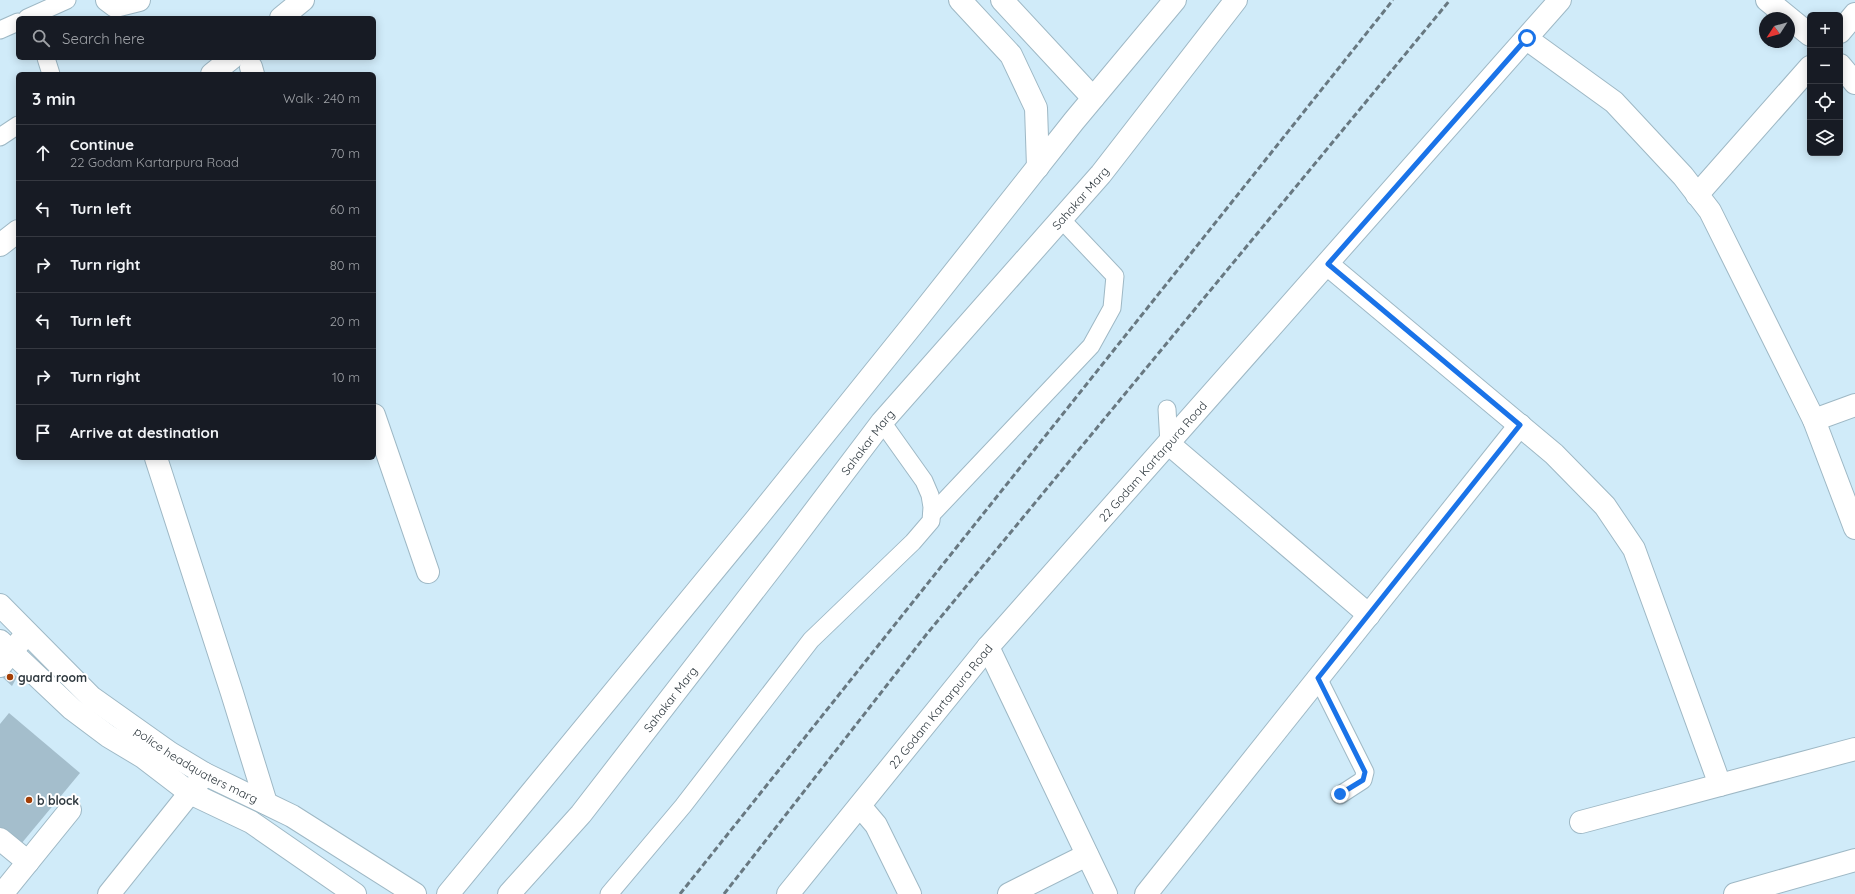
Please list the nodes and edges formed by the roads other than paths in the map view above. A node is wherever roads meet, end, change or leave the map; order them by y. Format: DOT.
graph roads {
  1 [pos="67,0"];
  2 [pos="107,0"];
  3 [pos="139,0"];
  4 [pos="303,0"];
  5 [pos="960,0"];
  6 [pos="1002,0"];
  7 [pos="1175,0"];
  8 [pos="1236,0"];
  9 [pos="1560,0"];
  10 [pos="1767,0"];
  11 [pos="1855,14"];
  12 [pos="32,16"];
  13 [pos="283,16"];
  14 [pos="16,23"];
  15 [pos="1843,28"];
  16 [pos="0,30"];
  17 [pos="1807,33"];
  18 [pos="1527,38"];
  19 [pos="47,60"];
  20 [pos="245,66"];
  21 [pos="1843,68"];
  22 [pos="1807,70"];
  23 [pos="50,72"];
  24 [pos="220,72"];
  25 [pos="1855,83"];
  26 [pos="1093,98"];
  27 [pos="16,126"];
  28 [pos="0,137"];
  29 [pos="1038,167"];
  30 [pos="1696,195"];
  31 [pos="1061,219"];
  32 [pos="16,233"];
  33 [pos="0,245"];
  34 [pos="1328,264"];
  35 [pos="1855,405"];
  36 [pos="1167,409"];
  37 [pos="1814,420"];
  38 [pos="376,421"];
  39 [pos="882,422"];
  40 [pos="1520,425"];
  41 [pos="1169,444"];
  42 [pos="157,460"];
  43 [pos="932,514"];
  44 [pos="1855,528"];
  45 [pos="428,572"];
  46 [pos="0,605"];
  47 [pos="1369,615"];
  48 [pos="27,633"];
  49 [pos="988,647"];
  50 [pos="4,653"];
  51 [pos="1318,678"];
  52 [pos="1855,749"];
  53 [pos="205,774"];
  54 [pos="1720,785"];
  55 [pos="190,793"];
  56 [pos="1340,794"];
  57 [pos="266,803"];
  58 [pos="860,806"];
  59 [pos="70,810"];
  60 [pos="1581,822"];
  61 [pos="0,839"];
  62 [pos="1087,855"];
  63 [pos="1855,860"];
  64 [pos="28,862"];
  65 [pos="2,894"];
  66 [pos="109,894"];
  67 [pos="355,894"];
  68 [pos="415,894"];
  69 [pos="448,894"];
  70 [pos="510,894"];
  71 [pos="609,894"];
  72 [pos="788,894"];
  73 [pos="910,894"];
  74 [pos="1009,894"];
  75 [pos="1106,894"];
  76 [pos="1146,894"];
  77 [pos="1735,894"];
  1 -- 12 [label="lane"];
  2 -- 3 [label="street"];
  4 -- 13 [label="street"];
  5 -- 29 [label="street"];
  6 -- 26 [label="street"];
  7 -- 26 [label="street"];
  8 -- 31 [label="street, Sahakar Marg"];
  9 -- 18 [label="street, 22 Godam Kartarpura Road"];
  10 -- 17 [label="street"];
  11 -- 15 [label="street"];
  14 -- 16 [label="lane"];
  18 -- 30 [label="street"];
  18 -- 34 [label="street, 22 Godam Kartarpura Road"];
  19 -- 23 [label="lane"];
  20 -- 24 [label="street"];
  21 -- 25 [label="street"];
  22 -- 30 [label="street"];
  26 -- 29 [label="street"];
  27 -- 28 [label="lane"];
  29 -- 69 [label="street"];
  30 -- 37 [label="street"];
  31 -- 39 [label="street, Sahakar Marg"];
  31 -- 43 [label="lane"];
  32 -- 33 [label="street"];
  34 -- 40 [label="street"];
  34 -- 41 [label="street, 22 Godam Kartarpura Road"];
  35 -- 37 [label="street"];
  36 -- 41 [label="lane"];
  37 -- 44 [label="street"];
  38 -- 45 [label="street"];
  39 -- 43 [label="lane"];
  39 -- 70 [label="street, Sahakar Marg"];
  40 -- 47 [label="street"];
  40 -- 54 [label="street"];
  41 -- 47 [label="street"];
  41 -- 49 [label="street, 22 Godam Kartarpura Road"];
  42 -- 57 [label="street"];
  43 -- 71 [label="lane"];
  46 -- 48 [label="street, police headquaters marg"];
  47 -- 51 [label="street"];
  48 -- 50 [label="street"];
  48 -- 53 [label="street, police headquaters marg"];
  49 -- 58 [label="street, 22 Godam Kartarpura Road"];
  49 -- 62 [label="street"];
  50 -- 55 [label="street, police headquaters marg"];
  51 -- 56 [label="lane"];
  51 -- 76 [label="street"];
  52 -- 54 [label="street"];
  53 -- 55 [label="street"];
  53 -- 57 [label="street, police headquaters marg"];
  54 -- 60 [label="street"];
  55 -- 66 [label="street"];
  55 -- 67 [label="street, police headquaters marg"];
  57 -- 68 [label="street, police headquaters marg"];
  58 -- 72 [label="street, 22 Godam Kartarpura Road"];
  58 -- 73 [label="street"];
  59 -- 64 [label="street"];
  61 -- 64 [label="street"];
  62 -- 74 [label="street"];
  62 -- 75 [label="street"];
  63 -- 77 [label="street"];
  64 -- 65 [label="street"];
}
